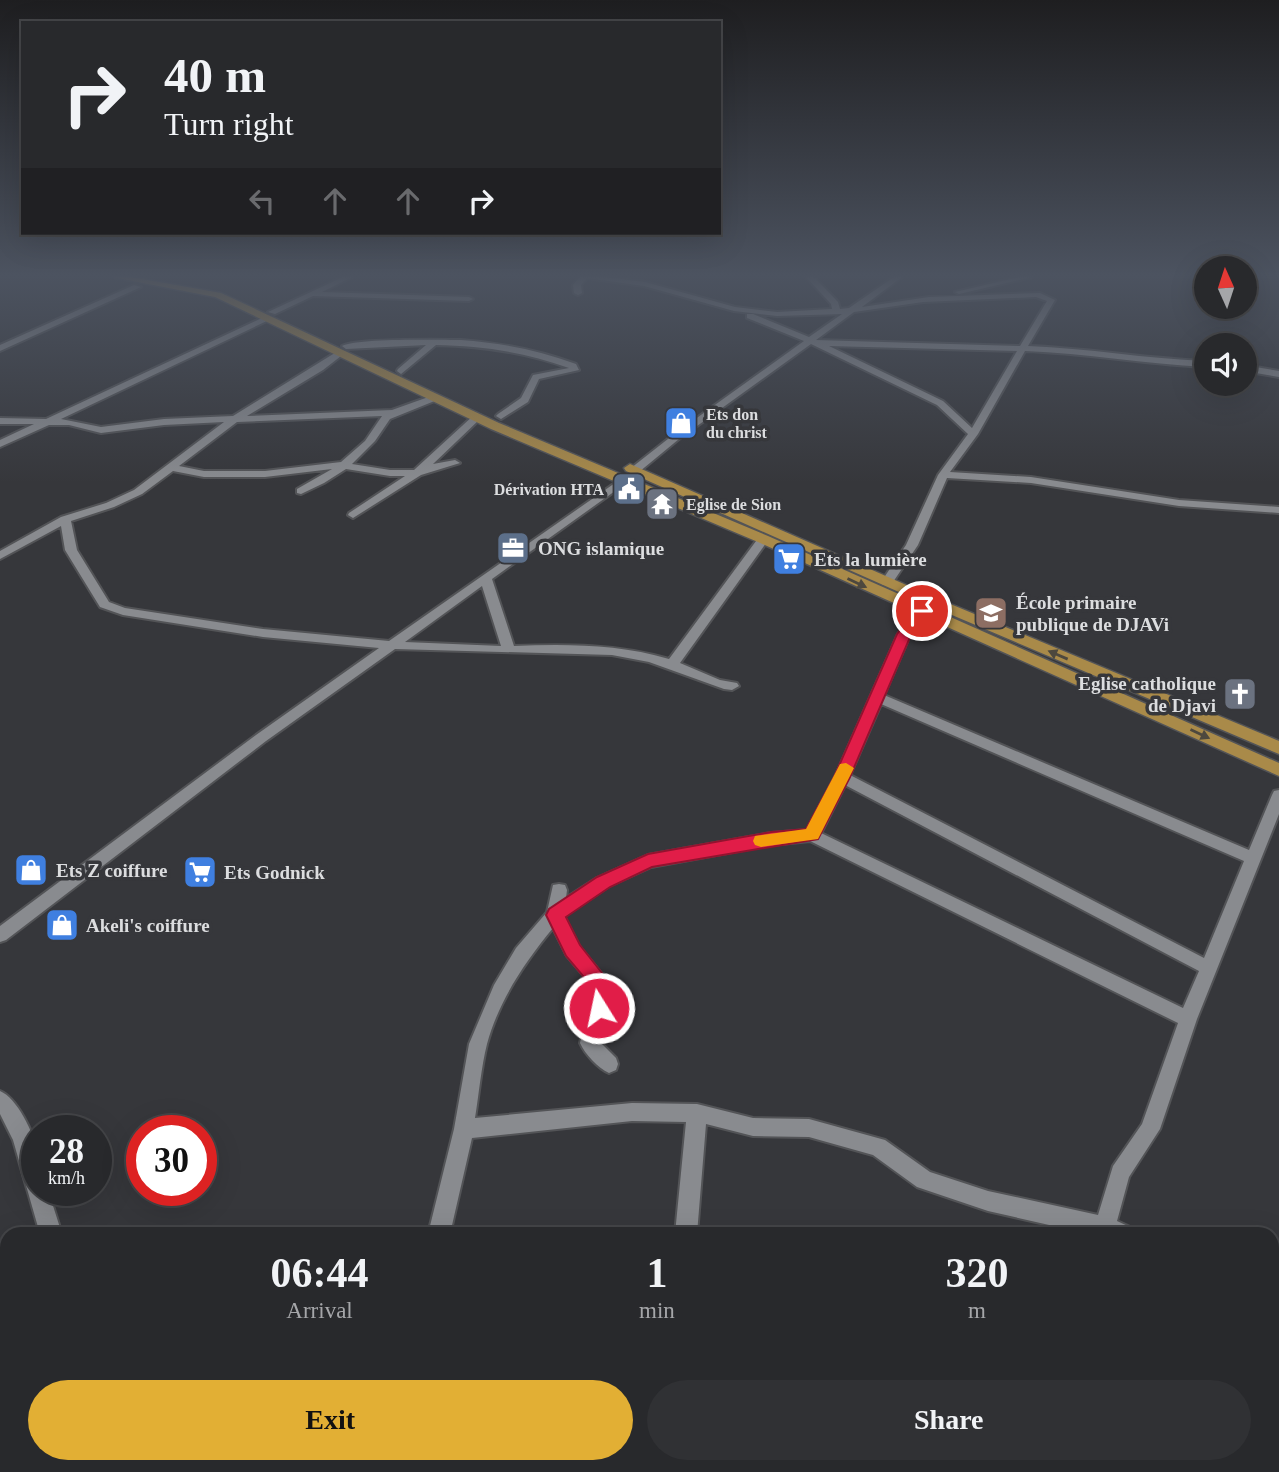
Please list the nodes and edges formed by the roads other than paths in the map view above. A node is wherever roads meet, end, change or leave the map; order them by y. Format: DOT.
graph roads {
  1 [pos="206,346"];
  2 [pos="333,346"];
  3 [pos="398,346"];
  4 [pos="430,346"];
  5 [pos="507,346"];
  6 [pos="807,346"];
  7 [pos="820,346"];
  8 [pos="908,346"];
  9 [pos="1023,346"];
  10 [pos="342,350"];
  11 [pos="1020,350"];
  12 [pos="1194,363"];
  13 [pos="1257,370"];
  14 [pos="401,371"];
  15 [pos="1279,374"];
  16 [pos="434,398"];
  17 [pos="393,413"];
  18 [pos="501,416"];
  19 [pos="477,417"];
  20 [pos="235,419"];
  21 [pos="0,421"];
  22 [pos="48,422"];
  23 [pos="973,433"];
  24 [pos="0,444"];
  25 [pos="455,463"];
  26 [pos="342,465"];
  27 [pos="170,466"];
  28 [pos="417,473"];
  29 [pos="630,475"];
  30 [pos="943,475"];
  31 [pos="301,491"];
  32 [pos="1279,510"];
  33 [pos="354,515"];
  34 [pos="65,519"];
  35 [pos="763,539"];
  36 [pos="0,556"];
  37 [pos="485,576"];
  38 [pos="887,582"];
  39 [pos="922,611"];
  40 [pos="390,645"];
  41 [pos="509,650"];
  42 [pos="672,664"];
  43 [pos="732,686"];
  44 [pos="877,697"];
  45 [pos="1279,748"];
  46 [pos="1279,770"];
  47 [pos="842,777"];
  48 [pos="1279,796"];
  49 [pos="812,835"];
  50 [pos="1253,858"];
  51 [pos="559,890"];
  52 [pos="555,915"];
  53 [pos="0,935"];
  54 [pos="1210,969"];
  55 [pos="1188,1018"];
  56 [pos="609,1064"];
  57 [pos="0,1100"];
  58 [pos="697,1113"];
  59 [pos="464,1129"];
  60 [pos="21,1137"];
  61 [pos="42,1206"];
  62 [pos="49,1227"];
  63 [pos="441,1227"];
  64 [pos="687,1227"];
  65 [pos="1095,1227"];
  66 [pos="1112,1227"];
  1 -- 22 [label="street"];
  2 -- 10 [label="main road"];
  3 -- 10 [label="street"];
  4 -- 14 [label="street"];
  5 -- 18 [label="street"];
  6 -- 29 [label="street"];
  7 -- 23 [label="street"];
  8 -- 11 [label="street"];
  9 -- 11 [label="street"];
  10 -- 14 [label="main road"];
  10 -- 16 [label="main road"];
  10 -- 20 [label="street"];
  11 -- 12 [label="street"];
  11 -- 23 [label="street"];
  13 -- 15 [label="street"];
  14 -- 18 [label="main road"];
  16 -- 17 [label="street"];
  16 -- 19 [label="main road"];
  17 -- 20 [label="street"];
  17 -- 26 [label="street"];
  18 -- 29 [label="main road"];
  19 -- 28 [label="street"];
  19 -- 29 [label="main road"];
  20 -- 22 [label="street"];
  20 -- 27 [label="street"];
  21 -- 22 [label="street"];
  22 -- 24 [label="street"];
  23 -- 30 [label="street"];
  25 -- 28 [label="street"];
  26 -- 27 [label="street"];
  26 -- 28 [label="street"];
  26 -- 31 [label="street"];
  27 -- 34 [label="street"];
  28 -- 33 [label="street"];
  29 -- 35 [label="main road"];
  29 -- 37 [label="street"];
  29 -- 38 [label="main road"];
  30 -- 32 [label="street"];
  30 -- 38 [label="street"];
  34 -- 36 [label="street"];
  34 -- 40 [label="street"];
  35 -- 39 [label="main road, one-way"];
  35 -- 42 [label="street"];
  37 -- 40 [label="street"];
  37 -- 41 [label="street"];
  45 -- 38 [label="main road, one-way"];
  39 -- 44 [label="street"];
  39 -- 46 [label="main road, one-way"];
  40 -- 41 [label="street"];
  40 -- 53 [label="street"];
  41 -- 42 [label="street"];
  42 -- 43 [label="street"];
  44 -- 47 [label="street"];
  44 -- 50 [label="street"];
  47 -- 49 [label="street"];
  47 -- 54 [label="street"];
  48 -- 50 [label="street"];
  49 -- 52 [label="street"];
  49 -- 55 [label="street"];
  50 -- 54 [label="street"];
  51 -- 52 [label="street"];
  52 -- 56 [label="street"];
  52 -- 59 [label="street"];
  54 -- 55 [label="street"];
  55 -- 66 [label="street"];
  57 -- 60 [label="street"];
  58 -- 59 [label="street"];
  58 -- 64 [label="street"];
  58 -- 65 [label="street"];
  59 -- 63 [label="street"];
  61 -- 62 [label="street"];
}
